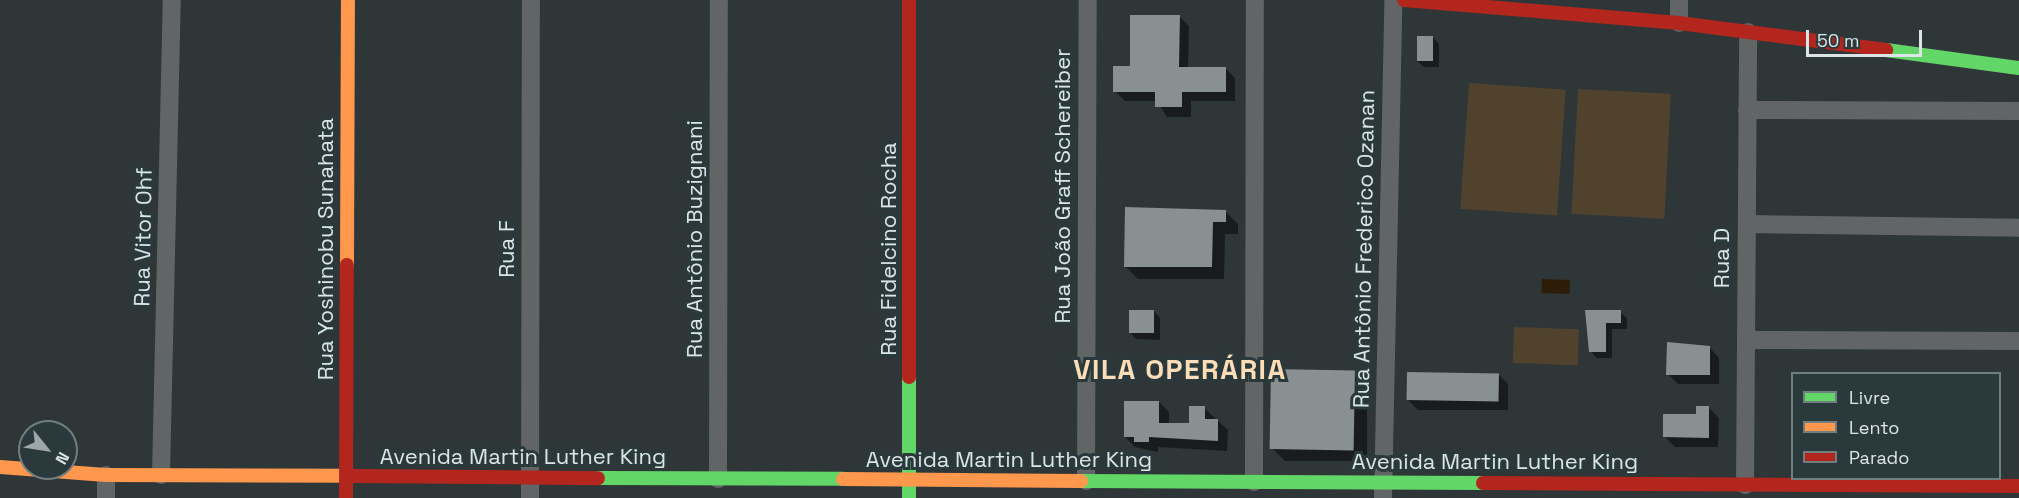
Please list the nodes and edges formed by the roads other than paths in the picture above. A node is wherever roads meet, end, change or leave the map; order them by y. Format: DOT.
graph roads {
  1 [pos="172,0"];
  2 [pos="348,0"];
  3 [pos="531,0"];
  4 [pos="720,0"];
  5 [pos="909,0"];
  6 [pos="1088,0"];
  7 [pos="1255,0"];
  8 [pos="1393,0"];
  9 [pos="1404,0"];
  10 [pos="1679,0"];
  11 [pos="1679,23"];
  12 [pos="1748,32"];
  13 [pos="2019,68"];
  14 [pos="1747,110"];
  15 [pos="2019,111"];
  16 [pos="1747,224"];
  17 [pos="2019,228"];
  18 [pos="1746,339"];
  19 [pos="2019,341"];
  20 [pos="0,468"];
  21 [pos="106,475"];
  22 [pos="161,475"];
  23 [pos="346,477"];
  24 [pos="530,478"];
  25 [pos="718,479"];
  26 [pos="910,480"];
  27 [pos="1086,481"];
  28 [pos="1254,482"];
  29 [pos="1745,484"];
  30 [pos="2019,486"];
  31 [pos="1383,490"];
  32 [pos="106,498"];
  33 [pos="346,498"];
  34 [pos="530,498"];
  35 [pos="909,498"];
  1 -- 22 [label="street, Rua Vitor Ohf"];
  2 -- 23 [label="main road, Rua Yoshinobu Sunahata"];
  3 -- 24 [label="street, Rua F"];
  4 -- 25 [label="street, Rua Antônio Buzignani"];
  5 -- 26 [label="main road, Rua Fidelcino Rocha"];
  6 -- 27 [label="street, Rua João Graff Schereiber"];
  7 -- 28 [label="street"];
  8 -- 31 [label="street, Rua Antônio Frederico Ozanan"];
  9 -- 11 [label="main road"];
  10 -- 11 [label="street"];
  11 -- 12 [label="main road"];
  12 -- 13 [label="main road"];
  12 -- 14 [label="street, Rua D"];
  14 -- 15 [label="street"];
  14 -- 16 [label="street, Rua D"];
  16 -- 17 [label="street"];
  16 -- 18 [label="street, Rua D"];
  18 -- 19 [label="street"];
  18 -- 29 [label="street, Rua D"];
  20 -- 21 [label="main road, Avenida Martin Luther King"];
  21 -- 22 [label="main road, Avenida Martin Luther King"];
  21 -- 32 [label="street"];
  22 -- 23 [label="main road, Avenida Martin Luther King"];
  23 -- 24 [label="main road, Avenida Martin Luther King"];
  23 -- 33 [label="main road, Rua Yoshinobu Sunahata"];
  24 -- 25 [label="main road, Avenida Martin Luther King"];
  24 -- 34 [label="street, Rua F"];
  25 -- 26 [label="main road, Avenida Martin Luther King"];
  26 -- 27 [label="main road, Avenida Martin Luther King"];
  26 -- 35 [label="main road, Rua Fidelcino Rocha"];
  27 -- 28 [label="main road, Avenida Martin Luther King"];
  28 -- 31 [label="main road, Avenida Martin Luther King"];
  29 -- 30 [label="main road, Avenida Martin Luther King"];
  29 -- 31 [label="main road, Avenida Martin Luther King"];
}
